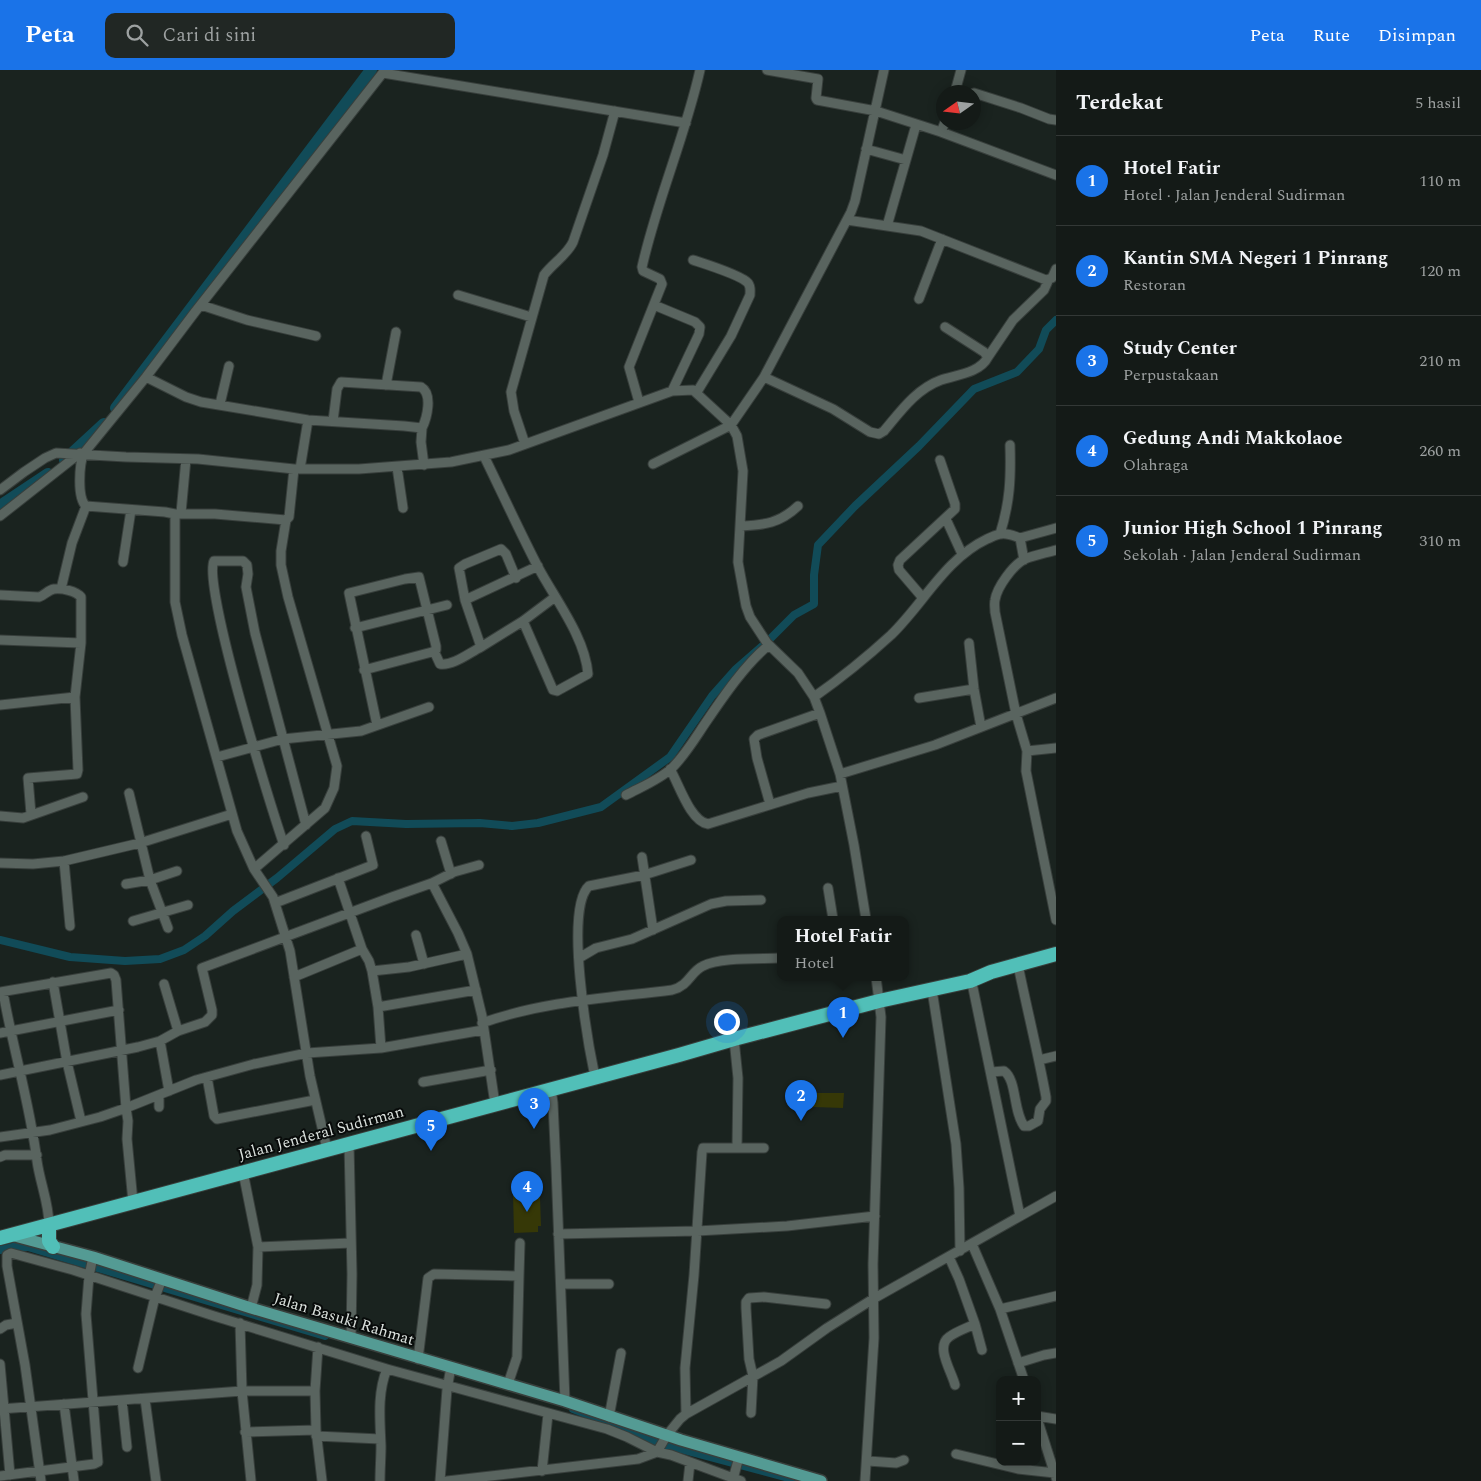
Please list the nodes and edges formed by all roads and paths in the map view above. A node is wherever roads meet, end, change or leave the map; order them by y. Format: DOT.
graph roads {
  1 [pos="700,70"];
  2 [pos="767,70"];
  3 [pos="884,70"];
  4 [pos="961,70"];
  5 [pos="386,72"];
  6 [pos="818,74"];
  7 [pos="957,85"];
  8 [pos="981,96"];
  9 [pos="615,111"];
  10 [pos="876,111"];
  11 [pos="1056,120"];
  12 [pos="686,123"];
  13 [pos="916,125"];
  14 [pos="941,132"];
  15 [pos="866,149"];
  16 [pos="906,160"];
  17 [pos="1056,175"];
  18 [pos="848,220"];
  19 [pos="888,226"];
  20 [pos="942,239"];
  21 [pos="693,260"];
  22 [pos="1056,269"];
  23 [pos="1050,279"];
  24 [pos="458,294"];
  25 [pos="919,299"];
  26 [pos="201,305"];
  27 [pos="654,305"];
  28 [pos="531,317"];
  29 [pos="945,327"];
  30 [pos="396,332"];
  31 [pos="316,336"];
  32 [pos="988,357"];
  33 [pos="229,366"];
  34 [pos="764,377"];
  35 [pos="146,378"];
  36 [pos="386,385"];
  37 [pos="672,391"];
  38 [pos="697,392"];
  39 [pos="639,402"];
  40 [pos="220,404"];
  41 [pos="308,420"];
  42 [pos="333,421"];
  43 [pos="731,425"];
  44 [pos="422,428"];
  45 [pos="525,444"];
  46 [pos="1010,445"];
  47 [pos="79,453"];
  48 [pos="484,456"];
  49 [pos="186,459"];
  50 [pos="940,460"];
  51 [pos="653,464"];
  52 [pos="424,465"];
  53 [pos="397,467"];
  54 [pos="297,469"];
  55 [pos="0,490"];
  56 [pos="86,506"];
  57 [pos="798,506"];
  58 [pos="403,508"];
  59 [pos="131,510"];
  60 [pos="178,513"];
  61 [pos="0,516"];
  62 [pos="946,519"];
  63 [pos="286,520"];
  64 [pos="741,526"];
  65 [pos="1056,528"];
  66 [pos="1000,534"];
  67 [pos="1020,538"];
  68 [pos="1056,550"];
  69 [pos="962,554"];
  70 [pos="1024,560"];
  71 [pos="123,562"];
  72 [pos="538,566"];
  73 [pos="516,578"];
  74 [pos="61,589"];
  75 [pos="0,595"];
  76 [pos="555,597"];
  77 [pos="923,598"];
  78 [pos="465,600"];
  79 [pos="447,604"];
  80 [pos="427,610"];
  81 [pos="523,620"];
  82 [pos="355,628"];
  83 [pos="0,640"];
  84 [pos="81,643"];
  85 [pos="969,643"];
  86 [pos="481,647"];
  87 [pos="765,648"];
  88 [pos="434,651"];
  89 [pos="364,670"];
  90 [pos="974,689"];
  91 [pos="75,697"];
  92 [pos="814,697"];
  93 [pos="918,698"];
  94 [pos="1056,698"];
  95 [pos="0,705"];
  96 [pos="429,707"];
  97 [pos="820,713"];
  98 [pos="1016,714"];
  99 [pos="377,725"];
  100 [pos="982,727"];
  101 [pos="329,734"];
  102 [pos="284,740"];
  103 [pos="254,747"];
  104 [pos="1056,748"];
  105 [pos="1027,751"];
  106 [pos="216,757"];
  107 [pos="670,769"];
  108 [pos="840,774"];
  109 [pos="842,786"];
  110 [pos="129,793"];
  111 [pos="626,795"];
  112 [pos="83,798"];
  113 [pos="770,804"];
  114 [pos="31,814"];
  115 [pos="232,814"];
  116 [pos="0,816"];
  117 [pos="306,825"];
  118 [pos="366,836"];
  119 [pos="441,841"];
  120 [pos="140,843"];
  121 [pos="284,845"];
  122 [pos="642,857"];
  123 [pos="691,860"];
  124 [pos="64,862"];
  125 [pos="0,863"];
  126 [pos="479,865"];
  127 [pos="177,871"];
  128 [pos="255,871"];
  129 [pos="451,874"];
  130 [pos="644,874"];
  131 [pos="338,878"];
  132 [pos="150,880"];
  133 [pos="432,883"];
  134 [pos="126,884"];
  135 [pos="828,888"];
  136 [pos="761,900"];
  137 [pos="275,903"];
  138 [pos="188,905"];
  139 [pos="162,912"];
  140 [pos="348,913"];
  141 [pos="833,916"];
  142 [pos="866,916"];
  143 [pos="1056,920"];
  144 [pos="133,921"];
  145 [pos="70,926"];
  146 [pos="168,928"];
  147 [pos="654,930"];
  148 [pos="416,935"];
  149 [pos="285,937"];
  150 [pos="362,949"];
  151 [pos="467,954"];
  152 [pos="1056,954"];
  153 [pos="579,958"];
  154 [pos="777,958"];
  155 [pos="424,964"];
  156 [pos="1018,965"];
  157 [pos="372,971"];
  158 [pos="294,977"];
  159 [pos="877,981"];
  160 [pos="970,981"];
  161 [pos="53,982"];
  162 [pos="164,984"];
  163 [pos="476,990"];
  164 [pos="932,990"];
  165 [pos="1,992"];
  166 [pos="584,1000"];
  167 [pos="880,1001"];
  168 [pos="378,1006"];
  169 [pos="119,1010"];
  170 [pos="61,1020"];
  171 [pos="483,1026"];
  172 [pos="10,1031"];
  173 [pos="178,1031"];
  174 [pos="0,1033"];
  175 [pos="734,1039"];
  176 [pos="160,1041"];
  177 [pos="381,1048"];
  178 [pos="120,1051"];
  179 [pos="307,1053"];
  180 [pos="1056,1056"];
  181 [pos="1039,1060"];
  182 [pos="67,1062"];
  183 [pos="491,1070"];
  184 [pos="19,1072"];
  185 [pos="991,1072"];
  186 [pos="0,1076"];
  187 [pos="207,1077"];
  188 [pos="595,1078"];
  189 [pos="424,1082"];
  190 [pos="169,1091"];
  191 [pos="159,1096"];
  192 [pos="552,1096"];
  193 [pos="315,1100"];
  194 [pos="495,1104"];
  195 [pos="126,1108"];
  196 [pos="159,1108"];
  197 [pos="81,1121"];
  198 [pos="34,1133"];
  199 [pos="0,1137"];
  200 [pos="348,1144"];
  201 [pos="736,1147"];
  202 [pos="764,1148"];
  203 [pos="327,1150"];
  204 [pos="37,1155"];
  205 [pos="0,1157"];
  206 [pos="243,1172"];
  207 [pos="1056,1196"];
  208 [pos="132,1202"];
  209 [pos="875,1216"];
  210 [pos="1020,1216"];
  211 [pos="49,1225"];
  212 [pos="697,1231"];
  213 [pos="558,1234"];
  214 [pos="5,1236"];
  215 [pos="351,1243"];
  216 [pos="520,1243"];
  217 [pos="972,1244"];
  218 [pos="53,1246"];
  219 [pos="258,1247"];
  220 [pos="960,1251"];
  221 [pos="949,1257"];
  222 [pos="92,1260"];
  223 [pos="89,1276"];
  224 [pos="519,1276"];
  225 [pos="160,1282"];
  226 [pos="561,1284"];
  227 [pos="608,1284"];
  228 [pos="1056,1296"];
  229 [pos="155,1297"];
  230 [pos="873,1300"];
  231 [pos="826,1304"];
  232 [pos="251,1308"];
  233 [pos="1000,1309"];
  234 [pos="17,1323"];
  235 [pos="240,1323"];
  236 [pos="975,1324"];
  237 [pos="0,1329"];
  238 [pos="352,1338"];
  239 [pos="318,1347"];
  240 [pos="982,1350"];
  241 [pos="621,1353"];
  242 [pos="1056,1353"];
  243 [pos="418,1359"];
  244 [pos="1018,1363"];
  245 [pos="0,1364"];
  246 [pos="138,1368"];
  247 [pos="387,1369"];
  248 [pos="451,1370"];
  249 [pos="753,1376"];
  250 [pos="1023,1376"];
  251 [pos="448,1384"];
  252 [pos="508,1384"];
  253 [pos="955,1386"];
  254 [pos="242,1391"];
  255 [pos="315,1391"];
  256 [pos="145,1399"];
  257 [pos="122,1400"];
  258 [pos="565,1401"];
  259 [pos="92,1402"];
  260 [pos="64,1404"];
  261 [pos="30,1408"];
  262 [pos="1,1409"];
  263 [pos="751,1413"];
  264 [pos="548,1414"];
  265 [pos="686,1414"];
  266 [pos="609,1417"];
  267 [pos="1041,1417"];
  268 [pos="1056,1419"];
  269 [pos="1038,1421"];
  270 [pos="246,1432"];
  271 [pos="316,1433"];
  272 [pos="380,1439"];
  273 [pos="662,1444"];
  274 [pos="127,1446"];
  275 [pos="956,1454"];
  276 [pos="738,1460"];
  277 [pos="904,1460"];
  278 [pos="868,1461"];
  279 [pos="690,1463"];
  280 [pos="996,1463"];
  281 [pos="72,1466"];
  282 [pos="1009,1466"];
  283 [pos="40,1471"];
  284 [pos="542,1471"];
  285 [pos="10,1475"];
  286 [pos="0,1476"];
  287 [pos="1055,1476"];
  288 [pos="736,1478"];
  289 [pos="41,1481"];
  290 [pos="74,1481"];
  291 [pos="156,1481"];
  292 [pos="250,1481"];
  293 [pos="322,1481"];
  294 [pos="380,1481"];
  295 [pos="440,1481"];
  296 [pos="449,1481"];
  297 [pos="688,1481"];
  298 [pos="822,1481"];
  299 [pos="865,1481"];
  1 -- 12 [label="street"];
  2 -- 6 [label="street"];
  3 -- 10 [label="street"];
  4 -- 7 [label="street"];
  5 -- 9 [label="street"];
  5 -- 26 [label="street"];
  6 -- 10 [label="street"];
  8 -- 11 [label="street"];
  9 -- 12 [label="street"];
  9 -- 28 [label="street"];
  10 -- 13 [label="street"];
  10 -- 15 [label="street"];
  12 -- 27 [label="street"];
  13 -- 14 [label="street"];
  13 -- 16 [label="street"];
  14 -- 17 [label="street"];
  15 -- 16 [label="street"];
  15 -- 18 [label="street"];
  16 -- 19 [label="street"];
  18 -- 19 [label="street"];
  18 -- 34 [label="street"];
  19 -- 20 [label="street"];
  20 -- 23 [label="street"];
  20 -- 25 [label="street"];
  21 -- 38 [label="street"];
  22 -- 23 [label="street"];
  23 -- 32 [label="street"];
  24 -- 28 [label="street"];
  26 -- 31 [label="street"];
  26 -- 35 [label="street"];
  27 -- 37 [label="street"];
  27 -- 39 [label="street"];
  28 -- 45 [label="street"];
  29 -- 32 [label="street"];
  30 -- 36 [label="street"];
  32 -- 34 [label="street"];
  33 -- 40 [label="street"];
  34 -- 43 [label="street"];
  35 -- 40 [label="street"];
  35 -- 47 [label="street"];
  36 -- 42 [label="street"];
  36 -- 44 [label="street"];
  37 -- 38 [label="street"];
  37 -- 39 [label="street"];
  38 -- 43 [label="street"];
  39 -- 45 [label="street"];
  40 -- 41 [label="street"];
  41 -- 42 [label="street"];
  41 -- 54 [label="street"];
  42 -- 44 [label="street"];
  43 -- 51 [label="street"];
  43 -- 64 [label="street"];
  44 -- 52 [label="street"];
  45 -- 48 [label="street"];
  46 -- 66 [label="street"];
  47 -- 49 [label="street"];
  47 -- 55 [label="street"];
  47 -- 56 [label="street"];
  47 -- 61 [label="street"];
  48 -- 52 [label="street"];
  48 -- 72 [label="street"];
  49 -- 54 [label="street"];
  49 -- 60 [label="street"];
  50 -- 62 [label="street"];
  52 -- 53 [label="street"];
  53 -- 54 [label="street"];
  53 -- 58 [label="street"];
  54 -- 63 [label="street"];
  56 -- 59 [label="street"];
  56 -- 74 [label="street"];
  57 -- 64 [label="street"];
  59 -- 60 [label="street"];
  59 -- 71 [label="street"];
  60 -- 63 [label="street"];
  60 -- 106 [label="street"];
  62 -- 69 [label="street"];
  62 -- 77 [label="street"];
  63 -- 101 [label="street"];
  64 -- 87 [label="street"];
  65 -- 67 [label="street"];
  66 -- 67 [label="street"];
  66 -- 69 [label="street"];
  67 -- 70 [label="street"];
  68 -- 70 [label="street"];
  69 -- 77 [label="street"];
  70 -- 98 [label="street"];
  72 -- 73 [label="street"];
  72 -- 76 [label="street"];
  73 -- 78 [label="street"];
  73 -- 78 [label="street"];
  74 -- 75 [label="street"];
  74 -- 84 [label="street"];
  76 -- 81 [label="street"];
  76 -- 81 [label="street"];
  77 -- 92 [label="street"];
  78 -- 86 [label="street"];
  79 -- 80 [label="street"];
  80 -- 82 [label="street"];
  80 -- 82 [label="street"];
  80 -- 88 [label="street"];
  81 -- 86 [label="street"];
  82 -- 89 [label="street"];
  83 -- 84 [label="street"];
  84 -- 91 [label="street"];
  85 -- 90 [label="street"];
  86 -- 88 [label="street"];
  87 -- 92 [label="street"];
  87 -- 107 [label="street"];
  88 -- 89 [label="street"];
  89 -- 99 [label="street"];
  90 -- 93 [label="street"];
  90 -- 100 [label="street"];
  91 -- 95 [label="street"];
  91 -- 114 [label="street"];
  92 -- 97 [label="street"];
  94 -- 98 [label="street"];
  96 -- 99 [label="street"];
  97 -- 108 [label="street"];
  97 -- 113 [label="street"];
  98 -- 100 [label="street"];
  98 -- 105 [label="street"];
  99 -- 101 [label="street"];
  100 -- 108 [label="street"];
  101 -- 102 [label="street"];
  101 -- 117 [label="street"];
  102 -- 103 [label="street"];
  102 -- 103 [label="street"];
  102 -- 117 [label="street"];
  103 -- 106 [label="street"];
  103 -- 121 [label="street"];
  104 -- 105 [label="street"];
  105 -- 143 [label="street"];
  106 -- 115 [label="street"];
  107 -- 111 [label="street"];
  107 -- 113 [label="street"];
  108 -- 109 [label="street"];
  109 -- 113 [label="street"];
  109 -- 142 [label="street"];
  110 -- 120 [label="street"];
  112 -- 114 [label="street"];
  114 -- 116 [label="street"];
  115 -- 120 [label="street"];
  115 -- 128 [label="street"];
  117 -- 121 [label="street"];
  118 -- 131 [label="street"];
  119 -- 129 [label="street"];
  120 -- 124 [label="street"];
  120 -- 132 [label="street"];
  121 -- 128 [label="street"];
  122 -- 130 [label="street"];
  123 -- 130 [label="street"];
  124 -- 125 [label="street"];
  124 -- 145 [label="street"];
  126 -- 129 [label="street"];
  127 -- 132 [label="street"];
  128 -- 137 [label="street"];
  129 -- 133 [label="street"];
  130 -- 147 [label="street"];
  130 -- 153 [label="street"];
  131 -- 137 [label="street"];
  131 -- 140 [label="street"];
  132 -- 134 [label="street"];
  132 -- 139 [label="street"];
  133 -- 140 [label="street"];
  133 -- 151 [label="street"];
  135 -- 141 [label="street"];
  136 -- 147 [label="street"];
  137 -- 149 [label="street"];
  138 -- 139 [label="street"];
  139 -- 144 [label="street"];
  139 -- 146 [label="street"];
  140 -- 149 [label="street"];
  140 -- 150 [label="street"];
  147 -- 153 [label="street"];
  148 -- 155 [label="street"];
  149 -- 158 [label="street"];
  149 -- 173 [label="street"];
  150 -- 157 [label="street"];
  150 -- 158 [label="street"];
  151 -- 155 [label="street"];
  151 -- 163 [label="street"];
  152 -- 156 [label="highway, Jalan Jenderal Sudirman"];
  153 -- 166 [label="street"];
  154 -- 166 [label="street"];
  155 -- 157 [label="street"];
  156 -- 160 [label="highway, Jalan Jenderal Sudirman"];
  156 -- 181 [label="street"];
  157 -- 168 [label="street"];
  158 -- 179 [label="street"];
  159 -- 167 [label="street"];
  160 -- 164 [label="highway, Jalan Jenderal Sudirman"];
  160 -- 185 [label="street"];
  161 -- 165 [label="street"];
  161 -- 169 [label="street"];
  161 -- 170 [label="street"];
  162 -- 173 [label="street"];
  163 -- 168 [label="street"];
  163 -- 171 [label="street"];
  164 -- 167 [label="highway, Jalan Jenderal Sudirman"];
  164 -- 220 [label="street"];
  165 -- 172 [label="street"];
  166 -- 171 [label="street"];
  166 -- 188 [label="street"];
  167 -- 175 [label="highway, Jalan Jenderal Sudirman"];
  167 -- 209 [label="street"];
  168 -- 177 [label="street"];
  169 -- 170 [label="street"];
  169 -- 178 [label="street"];
  170 -- 172 [label="street"];
  170 -- 182 [label="street"];
  171 -- 177 [label="street"];
  171 -- 183 [label="street"];
  172 -- 174 [label="street"];
  172 -- 184 [label="street"];
  173 -- 176 [label="street"];
  175 -- 188 [label="highway, Jalan Jenderal Sudirman"];
  175 -- 201 [label="street"];
  176 -- 178 [label="street"];
  176 -- 190 [label="street"];
  177 -- 179 [label="street"];
  178 -- 182 [label="street"];
  178 -- 195 [label="street"];
  179 -- 187 [label="street"];
  179 -- 193 [label="street"];
  180 -- 181 [label="street"];
  181 -- 185 [label="street"];
  182 -- 184 [label="street"];
  182 -- 197 [label="street"];
  183 -- 189 [label="street"];
  183 -- 194 [label="street"];
  184 -- 186 [label="street"];
  184 -- 198 [label="street"];
  185 -- 210 [label="street"];
  187 -- 190 [label="street"];
  187 -- 193 [label="street"];
  188 -- 192 [label="highway, Jalan Jenderal Sudirman"];
  190 -- 191 [label="street"];
  191 -- 195 [label="street"];
  191 -- 196 [label="street"];
  192 -- 194 [label="highway, Jalan Jenderal Sudirman"];
  192 -- 213 [label="street"];
  193 -- 203 [label="street"];
  194 -- 200 [label="highway, Jalan Jenderal Sudirman"];
  195 -- 197 [label="street"];
  195 -- 208 [label="street"];
  197 -- 198 [label="street"];
  198 -- 199 [label="street"];
  198 -- 204 [label="street"];
  200 -- 203 [label="highway, Jalan Jenderal Sudirman"];
  200 -- 215 [label="street"];
  201 -- 202 [label="street"];
  201 -- 212 [label="street"];
  203 -- 206 [label="highway, Jalan Jenderal Sudirman"];
  204 -- 205 [label="street"];
  204 -- 211 [label="street"];
  206 -- 208 [label="highway, Jalan Jenderal Sudirman"];
  206 -- 219 [label="street"];
  207 -- 210 [label="street"];
  208 -- 211 [label="highway, Jalan Jenderal Sudirman"];
  209 -- 212 [label="street"];
  209 -- 230 [label="street"];
  210 -- 217 [label="street"];
  211 -- 214 [label="highway, Jalan Jenderal Sudirman"];
  211 -- 218 [label="highway"];
  212 -- 213 [label="street"];
  212 -- 265 [label="street"];
  213 -- 226 [label="street"];
  214 -- 218 [label="main road, Jalan Basuki Rahmat"];
  215 -- 219 [label="street"];
  215 -- 238 [label="street"];
  216 -- 224 [label="street"];
  217 -- 220 [label="street"];
  217 -- 233 [label="street"];
  218 -- 222 [label="main road, Jalan Basuki Rahmat"];
  219 -- 232 [label="street"];
  220 -- 221 [label="street"];
  221 -- 230 [label="street"];
  221 -- 236 [label="street"];
  222 -- 223 [label="street"];
  222 -- 225 [label="main road, Jalan Basuki Rahmat"];
  223 -- 229 [label="street"];
  223 -- 234 [label="street"];
  223 -- 259 [label="street"];
  224 -- 243 [label="street"];
  224 -- 252 [label="street"];
  225 -- 229 [label="street"];
  225 -- 232 [label="main road, Jalan Basuki Rahmat"];
  226 -- 227 [label="street"];
  226 -- 258 [label="street"];
  228 -- 233 [label="street"];
  229 -- 235 [label="street"];
  229 -- 246 [label="street"];
  230 -- 249 [label="street"];
  230 -- 278 [label="street"];
  231 -- 249 [label="street"];
  232 -- 238 [label="main road, Jalan Basuki Rahmat"];
  233 -- 244 [label="street"];
  234 -- 237 [label="street"];
  234 -- 261 [label="street"];
  235 -- 239 [label="street"];
  235 -- 254 [label="street"];
  236 -- 240 [label="street"];
  236 -- 253 [label="street"];
  238 -- 243 [label="main road, Jalan Basuki Rahmat"];
  239 -- 247 [label="street"];
  239 -- 255 [label="street"];
  241 -- 266 [label="street"];
  242 -- 244 [label="street"];
  243 -- 248 [label="main road, Jalan Basuki Rahmat"];
  244 -- 250 [label="street"];
  245 -- 262 [label="street"];
  247 -- 251 [label="street"];
  247 -- 272 [label="street"];
  248 -- 251 [label="street"];
  248 -- 252 [label="main road, Jalan Basuki Rahmat"];
  249 -- 263 [label="street"];
  249 -- 265 [label="street"];
  251 -- 264 [label="street"];
  251 -- 295 [label="street"];
  252 -- 258 [label="main road, Jalan Basuki Rahmat"];
  254 -- 255 [label="street"];
  254 -- 256 [label="street"];
  254 -- 270 [label="street"];
  255 -- 271 [label="street"];
  256 -- 257 [label="street"];
  256 -- 291 [label="street"];
  257 -- 259 [label="street"];
  257 -- 274 [label="street"];
  258 -- 266 [label="main road, Jalan Basuki Rahmat"];
  259 -- 260 [label="street"];
  259 -- 281 [label="street"];
  260 -- 261 [label="street"];
  260 -- 281 [label="street"];
  261 -- 262 [label="street"];
  261 -- 283 [label="street"];
  262 -- 285 [label="street"];
  264 -- 273 [label="street"];
  264 -- 284 [label="street"];
  265 -- 273 [label="street"];
  266 -- 273 [label="main road, Jalan Basuki Rahmat"];
  267 -- 268 [label="street"];
  269 -- 287 [label="street"];
  270 -- 271 [label="street"];
  270 -- 292 [label="street"];
  271 -- 272 [label="street"];
  271 -- 293 [label="street"];
  272 -- 294 [label="street"];
  273 -- 276 [label="main road, Jalan Basuki Rahmat"];
  273 -- 279 [label="street"];
  273 -- 284 [label="street"];
  275 -- 280 [label="street"];
  276 -- 288 [label="street"];
  276 -- 298 [label="main road, Jalan Basuki Rahmat"];
  277 -- 278 [label="street"];
  278 -- 299 [label="street"];
  279 -- 288 [label="street"];
  279 -- 297 [label="street"];
  281 -- 283 [label="street"];
  281 -- 290 [label="street"];
  282 -- 287 [label="street"];
  283 -- 285 [label="street"];
  283 -- 289 [label="street"];
  284 -- 296 [label="street"];
  285 -- 286 [label="street"];
}
